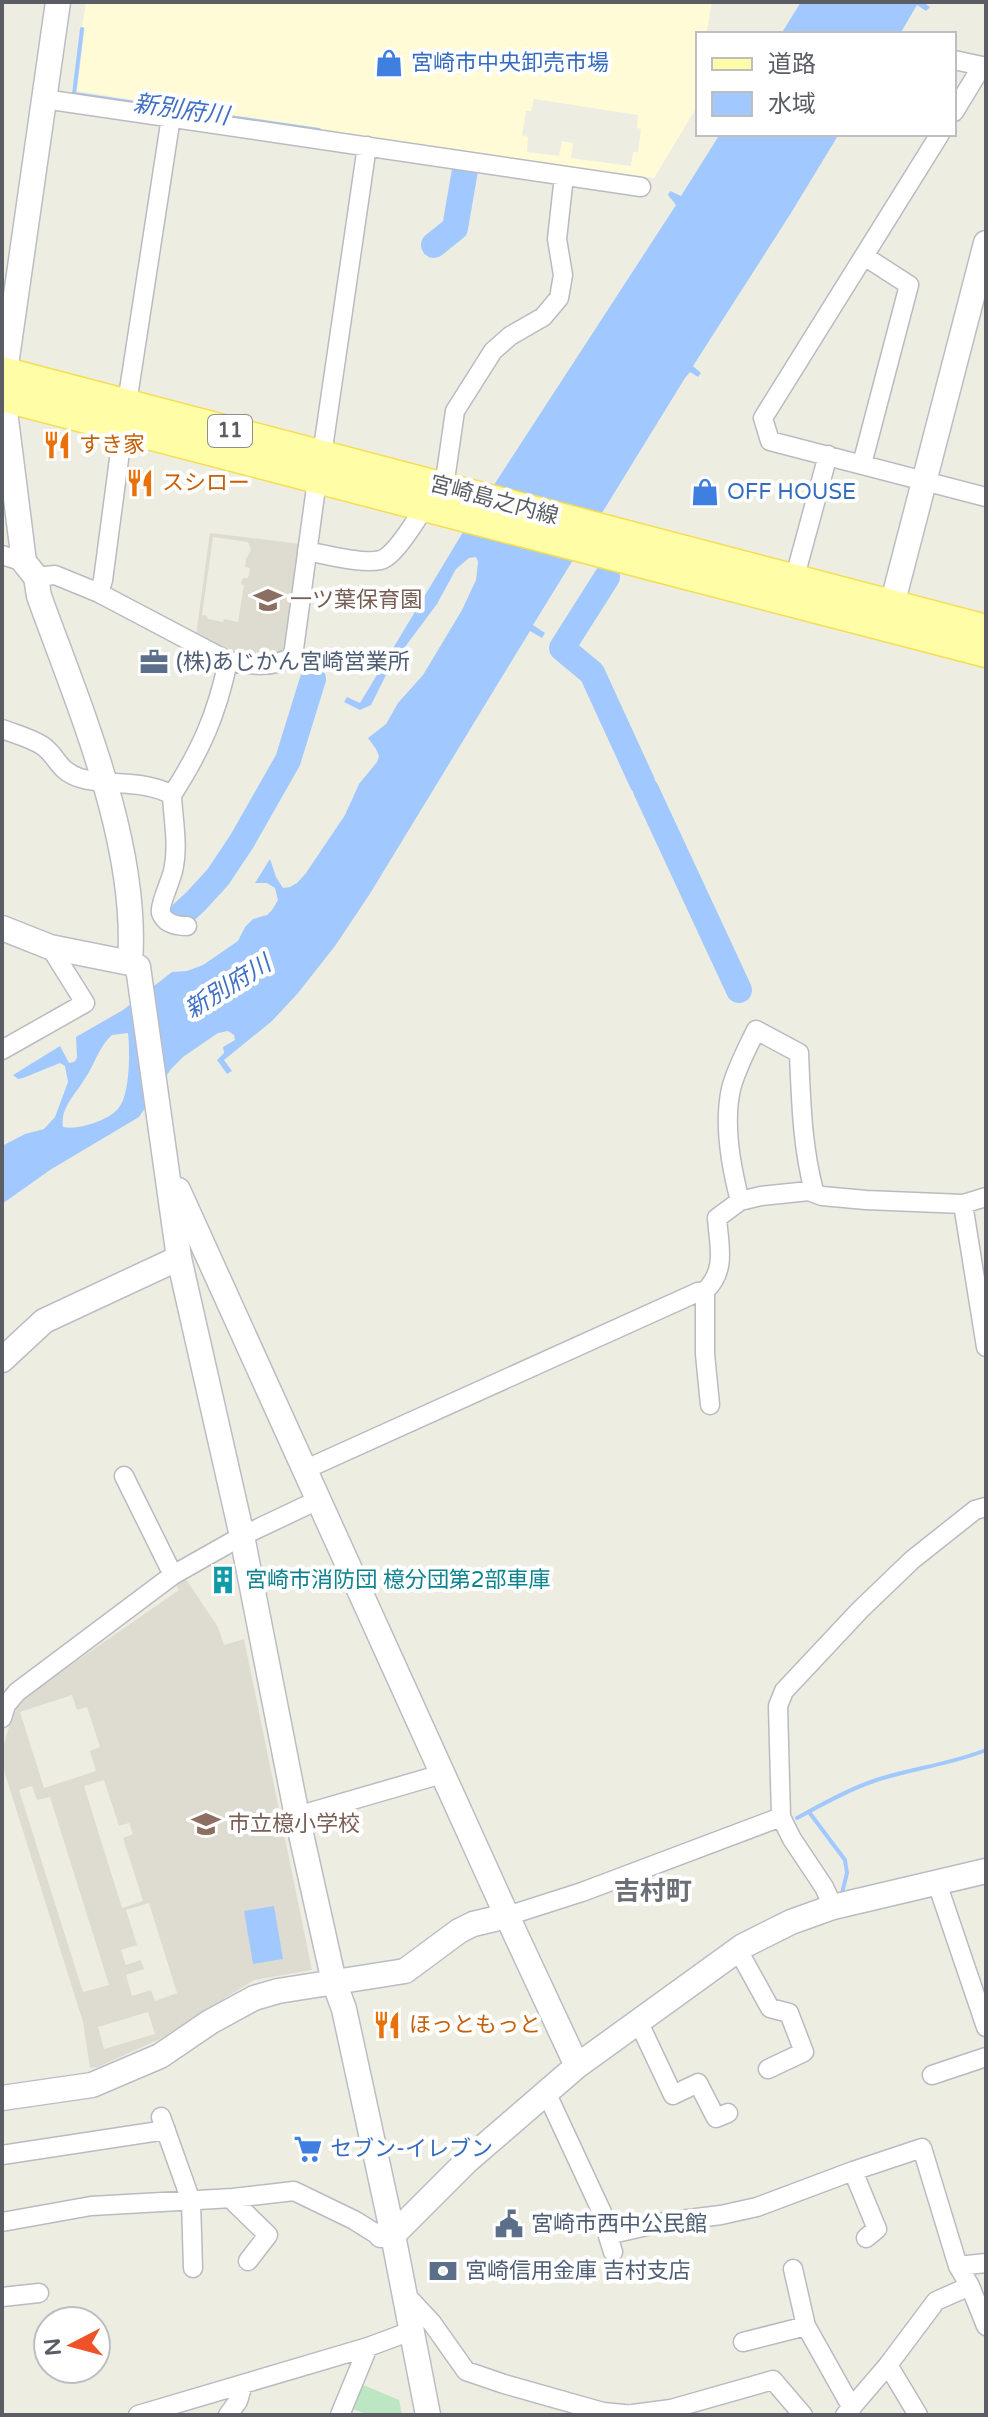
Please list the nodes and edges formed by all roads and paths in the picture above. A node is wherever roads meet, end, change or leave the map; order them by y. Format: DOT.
graph roads {
  1 [pos="58,2"];
  2 [pos="956,60"];
  3 [pos="984,66"];
  4 [pos="44,99"];
  5 [pos="956,109"];
  6 [pos="171,117"];
  7 [pos="939,136"];
  8 [pos="367,146"];
  9 [pos="564,176"];
  10 [pos="641,187"];
  11 [pos="986,243"];
  12 [pos="864,256"];
  13 [pos="976,319"];
  14 [pos="4,384"];
  15 [pos="125,417"];
  16 [pos="828,455"];
  17 [pos="862,464"];
  18 [pos="319,468"];
  19 [pos="924,480"];
  20 [pos="986,497"];
  21 [pos="444,499"];
  22 [pos="594,540"];
  23 [pos="307,551"];
  24 [pos="21,564"];
  25 [pos="794,580"];
  26 [pos="99,593"];
  27 [pos="892,605"];
  28 [pos="986,629"];
  29 [pos="986,653"];
  30 [pos="228,661"];
  31 [pos="2,729"];
  32 [pos="105,782"];
  33 [pos="172,795"];
  34 [pos="187,926"];
  35 [pos="2,928"];
  36 [pos="50,947"];
  37 [pos="134,965"];
  38 [pos="2,1050"];
  39 [pos="167,1166"];
  40 [pos="814,1191"];
  41 [pos="986,1197"];
  42 [pos="740,1201"];
  43 [pos="963,1204"];
  44 [pos="179,1258"];
  45 [pos="705,1291"];
  46 [pos="986,1347"];
  47 [pos="2,1360"];
  48 [pos="710,1405"];
  49 [pos="304,1470"];
  50 [pos="124,1476"];
  51 [pos="318,1500"];
  52 [pos="986,1507"];
  53 [pos="242,1536"];
  54 [pos="173,1575"];
  55 [pos="7,1697"];
  56 [pos="2,1718"];
  57 [pos="442,1774"];
  58 [pos="297,1816"];
  59 [pos="781,1817"];
  60 [pos="986,1871"];
  61 [pos="937,1883"];
  62 [pos="833,1907"];
  63 [pos="507,1916"];
  64 [pos="738,1950"];
  65 [pos="334,1982"];
  66 [pos="638,2021"];
  67 [pos="986,2027"];
  68 [pos="986,2057"];
  69 [pos="577,2066"];
  70 [pos="768,2069"];
  71 [pos="932,2075"];
  72 [pos="546,2092"];
  73 [pos="3,2095"];
  74 [pos="728,2113"];
  75 [pos="2,2155"];
  76 [pos="853,2171"];
  77 [pos="233,2198"];
  78 [pos="191,2201"];
  79 [pos="2,2222"];
  80 [pos="386,2235"];
  81 [pos="866,2238"];
  82 [pos="248,2261"];
  83 [pos="986,2263"];
  84 [pos="958,2266"];
  85 [pos="193,2268"];
  86 [pos="793,2269"];
  87 [pos="970,2286"];
  88 [pos="39,2293"];
  89 [pos="404,2293"];
  90 [pos="2,2297"];
  91 [pos="806,2326"];
  92 [pos="986,2326"];
  93 [pos="405,2333"];
  94 [pos="743,2342"];
  95 [pos="368,2347"];
  96 [pos="888,2365"];
  97 [pos="243,2384"];
  98 [pos="849,2411"];
  99 [pos="634,2414"];
  100 [pos="138,2415"];
  101 [pos="228,2415"];
  102 [pos="340,2415"];
  103 [pos="416,2415"];
  104 [pos="428,2415"];
  105 [pos="803,2415"];
  106 [pos="918,2415"];
  1 -- 4 [label="street"];
  2 -- 3 [label="street"];
  3 -- 5 [label="street"];
  4 -- 6 [label="street"];
  4 -- 14 [label="street"];
  6 -- 8 [label="street"];
  6 -- 15 [label="street"];
  7 -- 12 [label="street"];
  8 -- 9 [label="street"];
  8 -- 18 [label="street"];
  9 -- 10 [label="street"];
  9 -- 21 [label="street"];
  11 -- 13 [label="street"];
  12 -- 16 [label="street"];
  12 -- 17 [label="street"];
  13 -- 19 [label="street"];
  14 -- 15 [label="main road, 宮崎島之内線 / 11"];
  14 -- 24 [label="street"];
  15 -- 18 [label="main road, 宮崎島之内線 / 11"];
  15 -- 26 [label="street"];
  16 -- 17 [label="street"];
  16 -- 25 [label="street"];
  17 -- 19 [label="street"];
  18 -- 21 [label="main road, 宮崎島之内線 / 11"];
  18 -- 23 [label="street"];
  19 -- 20 [label="street"];
  19 -- 27 [label="street"];
  21 -- 22 [label="main road, 宮崎島之内線 / 11"];
  21 -- 23 [label="street"];
  22 -- 25 [label="main road, 宮崎島之内線 / 11"];
  22 -- 29 [label="main road, 宮崎島之内線 / 11"];
  23 -- 30 [label="street"];
  24 -- 26 [label="street"];
  24 -- 32 [label="street"];
  25 -- 27 [label="main road, 宮崎島之内線 / 11"];
  26 -- 30 [label="street"];
  27 -- 28 [label="main road, 宮崎島之内線 / 11"];
  30 -- 33 [label="street"];
  31 -- 32 [label="street"];
  32 -- 33 [label="street"];
  32 -- 37 [label="street"];
  33 -- 34 [label="street"];
  35 -- 36 [label="street"];
  36 -- 37 [label="street"];
  36 -- 38 [label="street"];
  37 -- 39 [label="street"];
  39 -- 44 [label="street"];
  39 -- 49 [label="street"];
  40 -- 42 [label="street"];
  40 -- 42 [label="street"];
  40 -- 43 [label="street"];
  41 -- 43 [label="street"];
  42 -- 45 [label="street"];
  43 -- 46 [label="street"];
  44 -- 47 [label="street"];
  44 -- 53 [label="street"];
  45 -- 48 [label="street"];
  45 -- 49 [label="street"];
  49 -- 51 [label="street"];
  50 -- 54 [label="street"];
  51 -- 53 [label="street"];
  51 -- 57 [label="street"];
  52 -- 59 [label="street"];
  53 -- 54 [label="street"];
  53 -- 58 [label="street"];
  54 -- 55 [label="street"];
  55 -- 56 [label="street"];
  57 -- 58 [label="street"];
  57 -- 63 [label="street"];
  58 -- 65 [label="street"];
  59 -- 62 [label="street"];
  59 -- 63 [label="street"];
  60 -- 61 [label="street"];
  61 -- 62 [label="street"];
  61 -- 67 [label="street"];
  62 -- 64 [label="street"];
  63 -- 65 [label="street"];
  63 -- 69 [label="street"];
  64 -- 66 [label="street"];
  64 -- 70 [label="street"];
  65 -- 73 [label="street"];
  65 -- 80 [label="street"];
  66 -- 69 [label="street"];
  66 -- 74 [label="street"];
  68 -- 71 [label="street"];
  69 -- 72 [label="street"];
  72 -- 76 [label="street"];
  72 -- 80 [label="street"];
  75 -- 78 [label="street"];
  76 -- 81 [label="street"];
  76 -- 84 [label="street"];
  77 -- 78 [label="street"];
  77 -- 80 [label="street"];
  77 -- 82 [label="street"];
  78 -- 79 [label="street"];
  78 -- 85 [label="street"];
  80 -- 89 [label="street"];
  80 -- 93 [label="street"];
  83 -- 84 [label="street"];
  84 -- 87 [label="street"];
  86 -- 91 [label="street"];
  87 -- 92 [label="street"];
  87 -- 96 [label="street"];
  88 -- 90 [label="street"];
  89 -- 93 [label="street"];
  89 -- 99 [label="street"];
  91 -- 94 [label="street"];
  91 -- 98 [label="street"];
  93 -- 95 [label="street"];
  93 -- 103 [label="street"];
  93 -- 104 [label="street"];
  95 -- 97 [label="street"];
  95 -- 102 [label="street"];
  96 -- 98 [label="street"];
  96 -- 106 [label="street"];
  97 -- 100 [label="street"];
  97 -- 101 [label="street"];
  99 -- 105 [label="street"];
}
